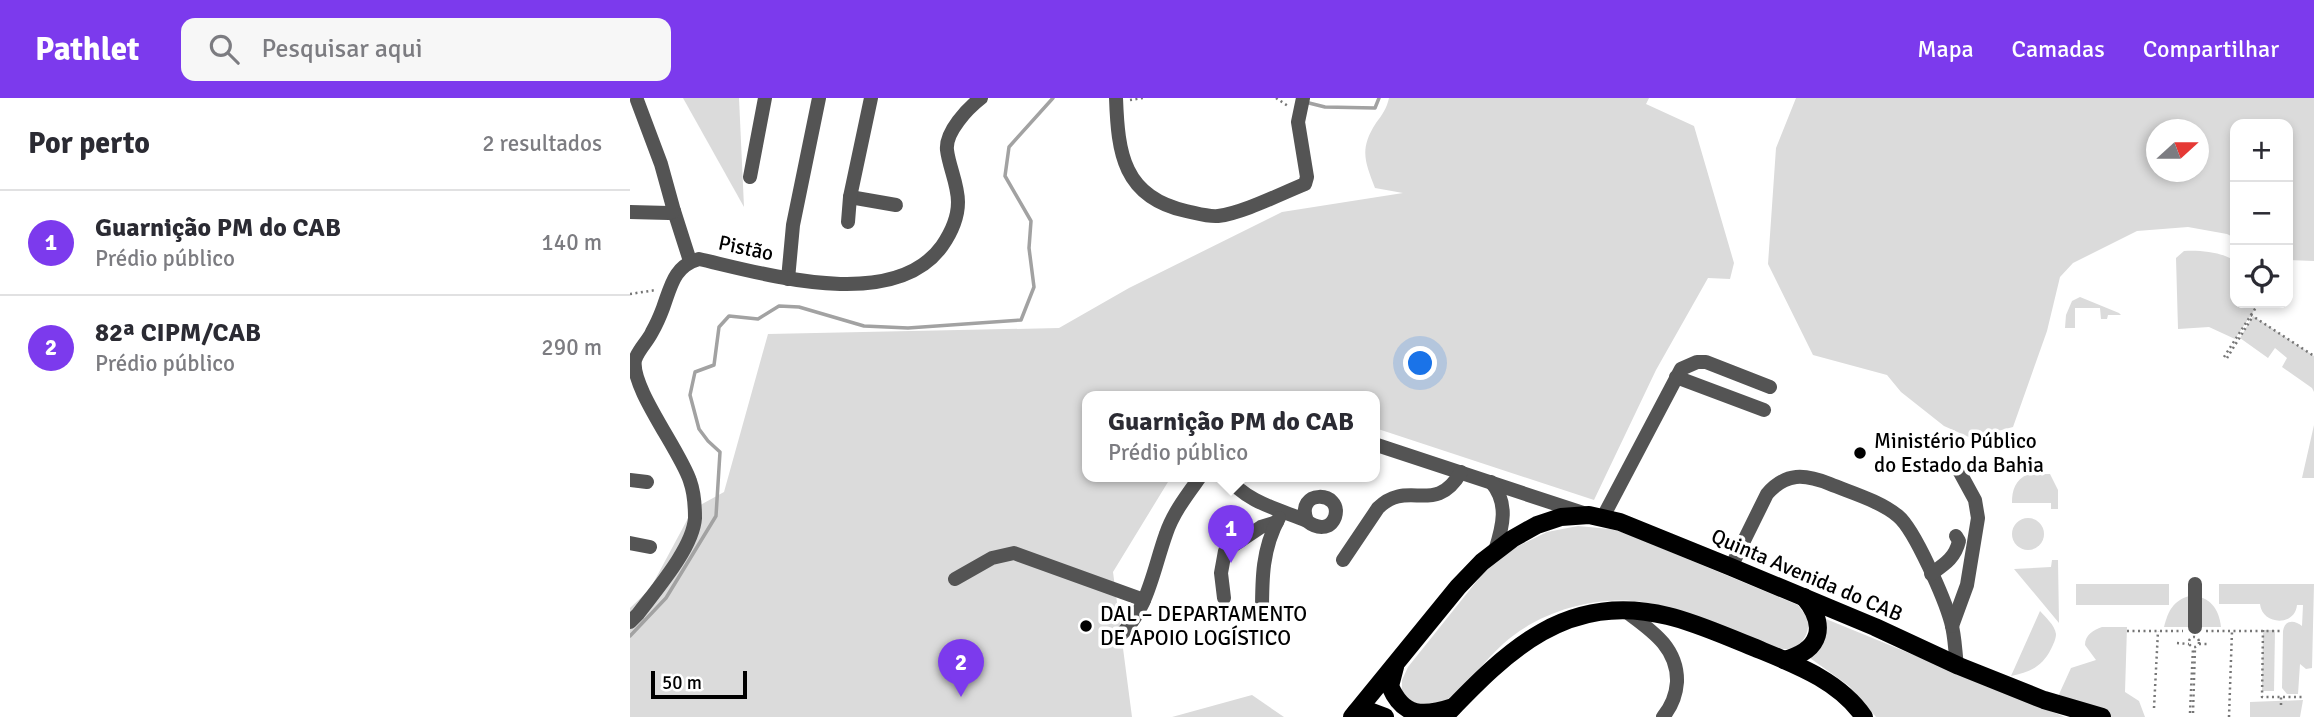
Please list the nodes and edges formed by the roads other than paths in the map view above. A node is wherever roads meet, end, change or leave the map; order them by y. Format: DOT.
graph roads {
  1 [pos="765,98"];
  2 [pos="819,98"];
  3 [pos="871,98"];
  4 [pos="981,98"];
  5 [pos="1116,98"];
  6 [pos="1303,98"];
  7 [pos="637,100"];
  8 [pos="750,177"];
  9 [pos="850,197"];
  10 [pos="896,205"];
  11 [pos="674,211"];
  12 [pos="630,212"];
  13 [pos="848,222"];
  14 [pos="690,261"];
  15 [pos="788,279"];
  16 [pos="633,360"];
  17 [pos="1676,377"];
  18 [pos="1770,387"];
  19 [pos="1764,410"];
  20 [pos="1380,446"];
  21 [pos="1957,467"];
  22 [pos="1461,472"];
  23 [pos="630,480"];
  24 [pos="647,482"];
  25 [pos="1197,482"];
  26 [pos="1232,482"];
  27 [pos="1491,482"];
  28 [pos="1280,516"];
  29 [pos="1596,516"];
  30 [pos="1307,521"];
  31 [pos="1956,536"];
  32 [pos="630,543"];
  33 [pos="650,547"];
  34 [pos="1495,551"];
  35 [pos="1343,560"];
  36 [pos="1731,567"];
  37 [pos="1931,574"];
  38 [pos="954,579"];
  39 [pos="2195,584"];
  40 [pos="1804,597"];
  41 [pos="1224,598"];
  42 [pos="1144,600"];
  43 [pos="1623,609"];
  44 [pos="1262,613"];
  45 [pos="630,622"];
  46 [pos="1952,626"];
  47 [pos="2195,629"];
  48 [pos="1117,638"];
  49 [pos="1784,660"];
  50 [pos="1398,661"];
  51 [pos="1957,665"];
  52 [pos="1449,712"];
  53 [pos="1354,715"];
  54 [pos="1385,717"];
  55 [pos="1663,717"];
  56 [pos="1864,717"];
  57 [pos="2102,717"];
  1 -- 8 [label="street"];
  2 -- 15 [label="street"];
  3 -- 9 [label="street"];
  4 -- 15 [label="street, Pistão"];
  5 -- 6 [label="street"];
  7 -- 11 [label="street"];
  9 -- 10 [label="street"];
  9 -- 13 [label="street"];
  11 -- 12 [label="street"];
  11 -- 14 [label="street"];
  14 -- 15 [label="street, Pistão"];
  14 -- 16 [label="street, Pistão"];
  16 -- 45 [label="street, Pistão"];
  17 -- 18 [label="street"];
  17 -- 19 [label="street"];
  17 -- 29 [label="street"];
  20 -- 22 [label="street"];
  21 -- 46 [label="street"];
  22 -- 27 [label="street"];
  22 -- 35 [label="street"];
  23 -- 24 [label="street"];
  25 -- 42 [label="street"];
  26 -- 28 [label="street"];
  27 -- 29 [label="street"];
  27 -- 34 [label="street"];
  28 -- 30 [label="street"];
  28 -- 41 [label="street"];
  28 -- 44 [label="street"];
  29 -- 34 [label="main road, Quinta Avenida do CAB"];
  29 -- 36 [label="main road, Quinta Avenida do CAB"];
  31 -- 37 [label="street"];
  32 -- 33 [label="street"];
  34 -- 50 [label="main road, Quinta Avenida do CAB"];
  36 -- 37 [label="street"];
  36 -- 40 [label="main road, Quinta Avenida do CAB"];
  37 -- 46 [label="street"];
  38 -- 42 [label="street"];
  39 -- 47 [label="street"];
  40 -- 49 [label="main road"];
  40 -- 51 [label="main road, Quinta Avenida do CAB"];
  42 -- 48 [label="street"];
  43 -- 49 [label="main road"];
  43 -- 52 [label="main road"];
  43 -- 55 [label="street"];
  46 -- 51 [label="street"];
  49 -- 56 [label="main road"];
  50 -- 52 [label="main road"];
  50 -- 53 [label="main road, Quinta Avenida do CAB"];
  51 -- 57 [label="main road, Quinta Avenida do CAB"];
  53 -- 54 [label="main road"];
}
